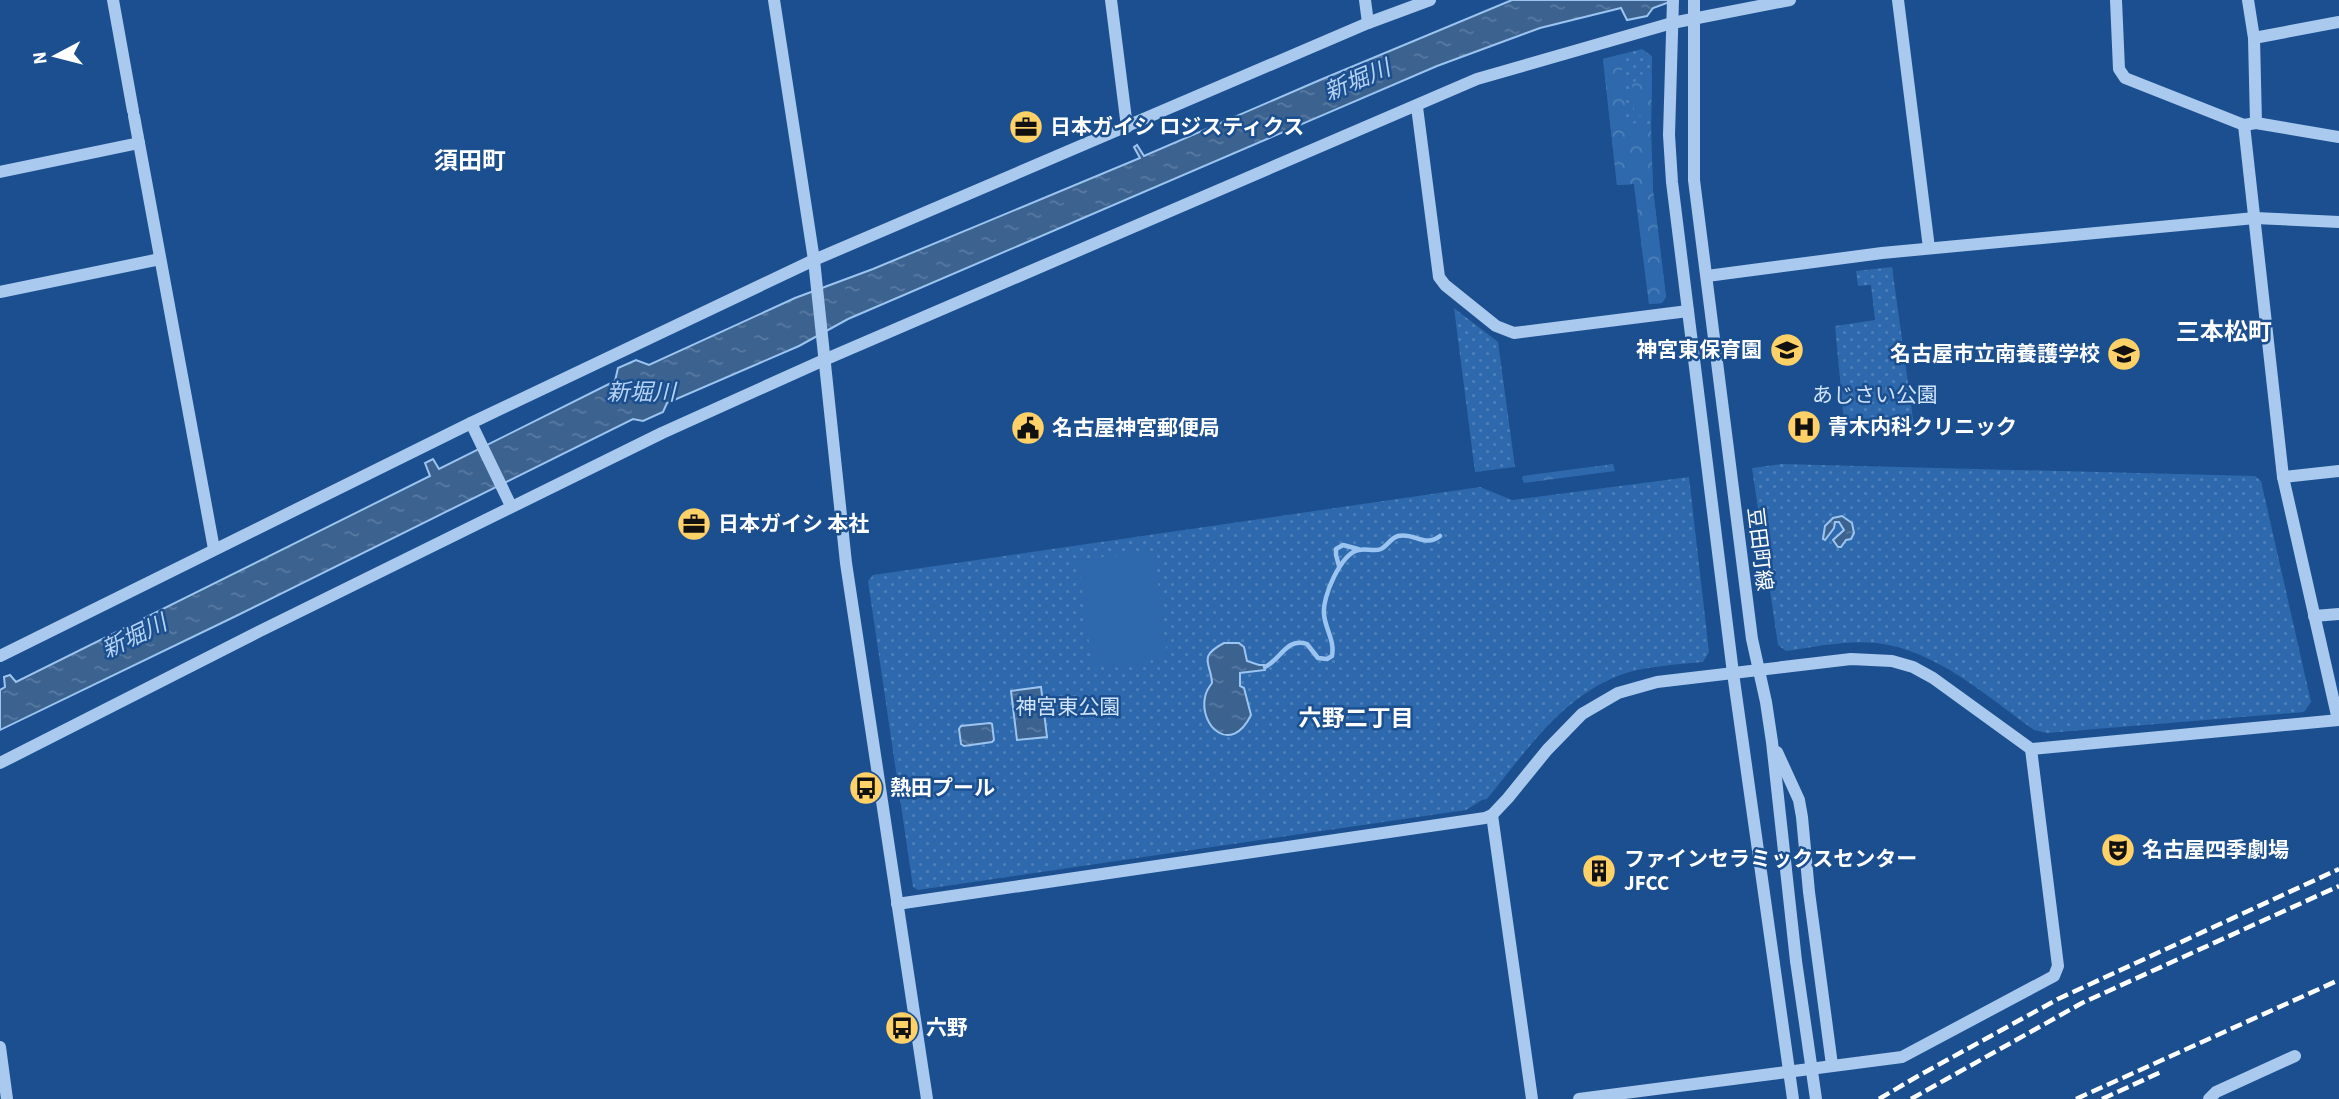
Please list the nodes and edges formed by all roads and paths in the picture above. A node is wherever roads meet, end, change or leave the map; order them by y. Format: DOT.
graph roads {
  1 [pos="113,0"];
  2 [pos="774,0"];
  3 [pos="1111,0"];
  4 [pos="1365,0"];
  5 [pos="1430,0"];
  6 [pos="1695,0"];
  7 [pos="1790,0"];
  8 [pos="1898,0"];
  9 [pos="2116,0"];
  10 [pos="2248,0"];
  11 [pos="1673,2"];
  12 [pos="1695,19"];
  13 [pos="2339,22"];
  14 [pos="1368,23"];
  15 [pos="1672,23"];
  16 [pos="2255,38"];
  17 [pos="1417,107"];
  18 [pos="2250,124"];
  19 [pos="1127,127"];
  20 [pos="2339,137"];
  21 [pos="139,143"];
  22 [pos="0,172"];
  23 [pos="2255,218"];
  24 [pos="2339,222"];
  25 [pos="1929,248"];
  26 [pos="160,259"];
  27 [pos="814,260"];
  28 [pos="1707,276"];
  29 [pos="0,292"];
  30 [pos="1688,311"];
  31 [pos="823,354"];
  32 [pos="471,423"];
  33 [pos="2339,471"];
  34 [pos="2283,477"];
  35 [pos="511,506"];
  36 [pos="214,549"];
  37 [pos="2339,614"];
  38 [pos="2314,616"];
  39 [pos="0,656"];
  40 [pos="1759,670"];
  41 [pos="1733,673"];
  42 [pos="2339,720"];
  43 [pos="1772,742"];
  44 [pos="2031,749"];
  45 [pos="0,763"];
  46 [pos="1492,815"];
  47 [pos="897,904"];
  48 [pos="0,1047"];
  49 [pos="2295,1056"];
  50 [pos="1832,1065"];
  51 [pos="7,1099"];
  52 [pos="927,1099"];
  53 [pos="1532,1099"];
  54 [pos="1579,1099"];
  55 [pos="1793,1099"];
  56 [pos="1816,1099"];
  57 [pos="2209,1099"];
  1 -- 21 [label="street"];
  2 -- 27 [label="street"];
  3 -- 19 [label="street"];
  4 -- 14 [label="street"];
  5 -- 14 [label="street"];
  6 -- 12 [label="street, 豆田町線"];
  7 -- 12 [label="street"];
  8 -- 25 [label="street"];
  9 -- 18 [label="street"];
  10 -- 16 [label="street"];
  11 -- 15 [label="street, 豆田町線"];
  12 -- 15 [label="street"];
  12 -- 28 [label="street, 豆田町線"];
  13 -- 16 [label="street"];
  14 -- 19 [label="street"];
  15 -- 17 [label="street"];
  15 -- 30 [label="street, 豆田町線"];
  16 -- 18 [label="street"];
  17 -- 30 [label="street"];
  17 -- 31 [label="street"];
  18 -- 20 [label="street"];
  18 -- 23 [label="street"];
  19 -- 27 [label="street"];
  21 -- 22 [label="street"];
  21 -- 26 [label="street"];
  23 -- 24 [label="street"];
  23 -- 25 [label="street"];
  23 -- 34 [label="street"];
  25 -- 28 [label="street"];
  26 -- 29 [label="street"];
  26 -- 36 [label="street"];
  27 -- 31 [label="street"];
  27 -- 32 [label="street"];
  28 -- 40 [label="street, 豆田町線"];
  30 -- 41 [label="street, 豆田町線"];
  31 -- 35 [label="street"];
  31 -- 47 [label="street"];
  32 -- 35 [label="street"];
  32 -- 36 [label="street"];
  33 -- 34 [label="street"];
  34 -- 38 [label="street"];
  35 -- 45 [label="street"];
  36 -- 39 [label="street"];
  37 -- 38 [label="street"];
  38 -- 42 [label="street"];
  40 -- 41 [label="street"];
  40 -- 43 [label="street, 豆田町線"];
  40 -- 44 [label="street"];
  41 -- 46 [label="street"];
  41 -- 55 [label="street, 豆田町線, bridge"];
  42 -- 44 [label="street"];
  43 -- 50 [label="street"];
  43 -- 56 [label="street, 豆田町線, bridge"];
  44 -- 50 [label="street"];
  46 -- 47 [label="street"];
  46 -- 53 [label="street"];
  47 -- 52 [label="street"];
  48 -- 51 [label="street"];
  49 -- 57 [label="street"];
  50 -- 54 [label="street"];
}
